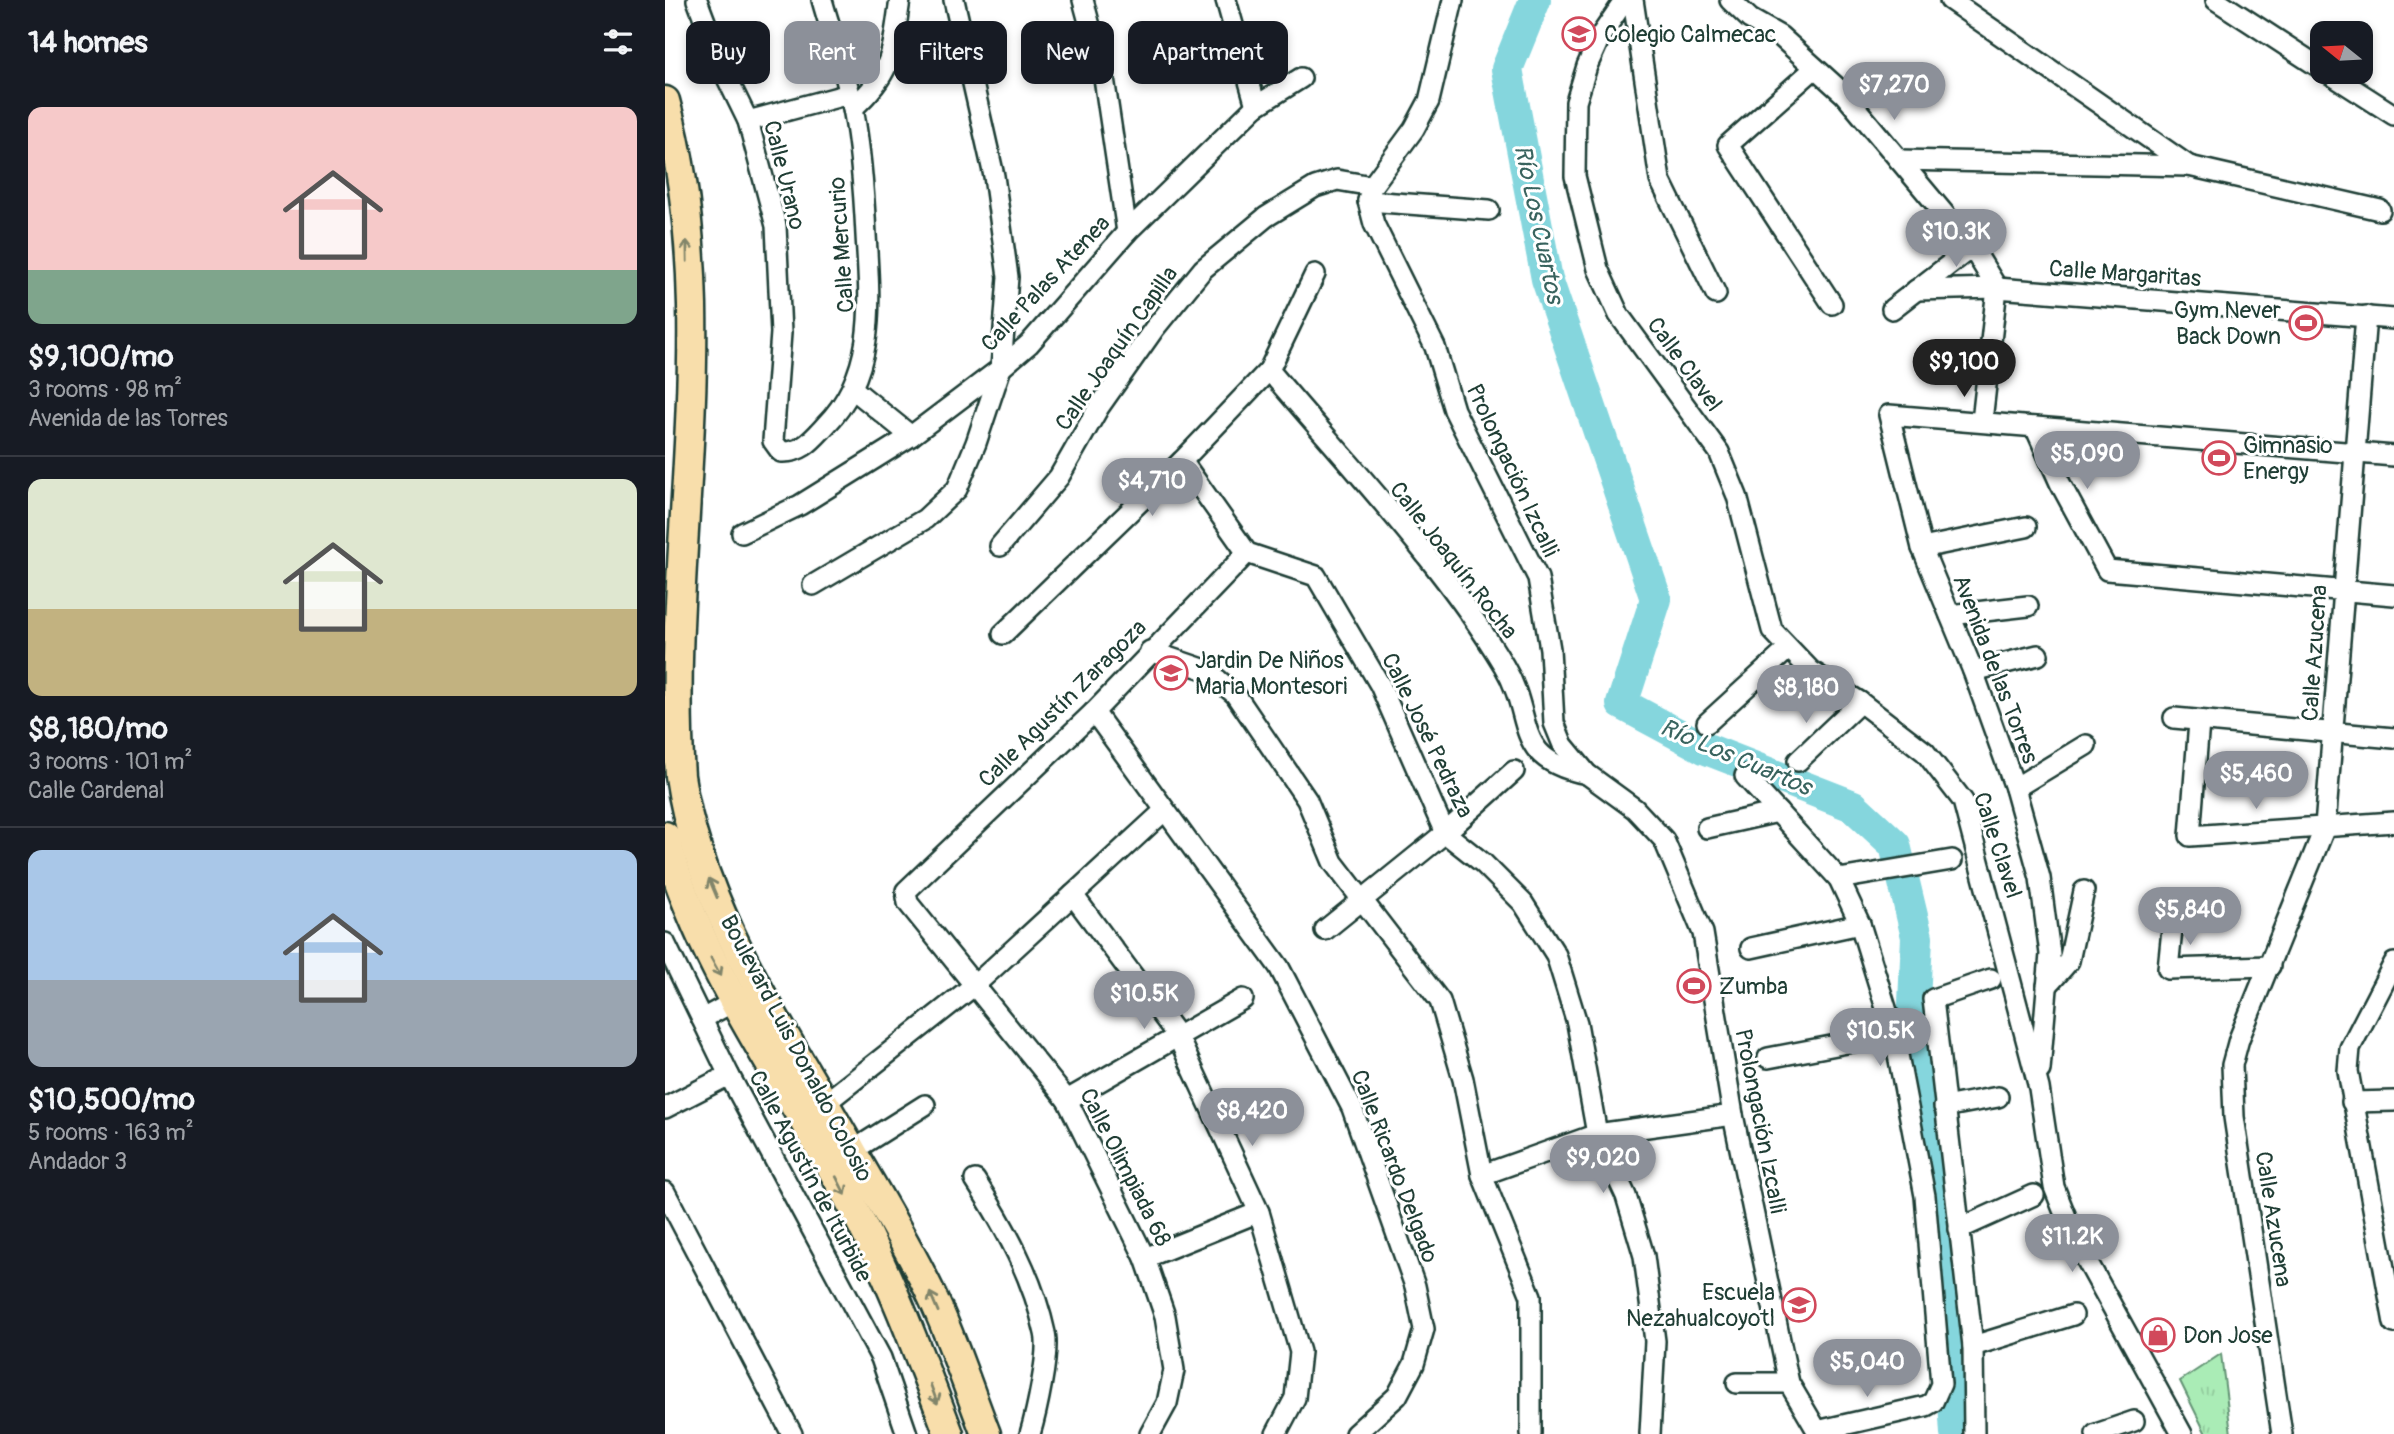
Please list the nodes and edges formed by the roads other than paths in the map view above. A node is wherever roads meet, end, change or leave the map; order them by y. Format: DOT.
graph roads {
  1 [pos="697,0"];
  2 [pos="822,0"];
  3 [pos="899,0"];
  4 [pos="954,0"];
  5 [pos="1083,0"];
  6 [pos="1226,0"];
  7 [pos="1453,0"];
  8 [pos="1625,0"];
  9 [pos="1633,0"];
  10 [pos="1730,0"];
  11 [pos="1950,0"];
  12 [pos="2216,0"];
  13 [pos="2310,61"];
  14 [pos="1815,68"];
  15 [pos="1301,78"];
  16 [pos="2346,84"];
  17 [pos="665,101"];
  18 [pos="851,101"];
  19 [pos="1256,106"];
  20 [pos="2394,115"];
  21 [pos="748,121"];
  22 [pos="1899,160"];
  23 [pos="2189,166"];
  24 [pos="1370,193"];
  25 [pos="1489,210"];
  26 [pos="2380,210"];
  27 [pos="1127,232"];
  28 [pos="1972,247"];
  29 [pos="1315,274"];
  30 [pos="1997,288"];
  31 [pos="1916,290"];
  32 [pos="1716,294"];
  33 [pos="1832,304"];
  34 [pos="1892,309"];
  35 [pos="2366,316"];
  36 [pos="2394,319"];
  37 [pos="1001,368"];
  38 [pos="1269,370"];
  39 [pos="853,389"];
  40 [pos="1982,421"];
  41 [pos="2035,427"];
  42 [pos="911,436"];
  43 [pos="781,452"];
  44 [pos="2354,453"];
  45 [pos="2394,456"];
  46 [pos="1182,461"];
  47 [pos="2026,527"];
  48 [pos="742,533"];
  49 [pos="1000,546"];
  50 [pos="1923,548"];
  51 [pos="1247,553"];
  52 [pos="813,585"];
  53 [pos="2342,590"];
  54 [pos="2394,595"];
  55 [pos="2028,606"];
  56 [pos="1950,615"];
  57 [pos="1003,634"];
  58 [pos="1787,650"];
  59 [pos="1150,651"];
  60 [pos="2038,654"];
  61 [pos="1973,671"];
  62 [pos="1860,702"];
  63 [pos="1094,712"];
  64 [pos="2174,718"];
  65 [pos="2199,722"];
  66 [pos="1707,723"];
  67 [pos="2333,734"];
  68 [pos="2394,738"];
  69 [pos="2086,745"];
  70 [pos="1798,761"];
  71 [pos="1514,771"];
  72 [pos="1587,774"];
  73 [pos="1745,776"];
  74 [pos="2015,788"];
  75 [pos="1164,811"];
  76 [pos="1778,812"];
  77 [pos="2394,822"];
  78 [pos="2325,827"];
  79 [pos="1707,828"];
  80 [pos="1445,833"];
  81 [pos="665,836"];
  82 [pos="1952,860"];
  83 [pos="1839,879"];
  84 [pos="909,884"];
  85 [pos="2084,891"];
  86 [pos="1073,895"];
  87 [pos="1362,902"];
  88 [pos="2173,920"];
  89 [pos="1860,925"];
  90 [pos="1325,930"];
  91 [pos="665,943"];
  92 [pos="1751,948"];
  93 [pos="2394,963"];
  94 [pos="2270,966"];
  95 [pos="1991,979"];
  96 [pos="976,984"];
  97 [pos="2047,985"];
  98 [pos="1243,999"];
  99 [pos="735,1001"];
  100 [pos="702,1019"];
  101 [pos="1894,1034"];
  102 [pos="1177,1035"];
  103 [pos="1768,1058"];
  104 [pos="729,1075"];
  105 [pos="2039,1088"];
  106 [pos="1998,1097"];
  107 [pos="1067,1100"];
  108 [pos="2394,1101"];
  109 [pos="2351,1102"];
  110 [pos="824,1104"];
  111 [pos="925,1105"];
  112 [pos="1944,1107"];
  113 [pos="665,1108"];
  114 [pos="1733,1115"];
  115 [pos="1597,1134"];
  116 [pos="852,1151"];
  117 [pos="1482,1175"];
  118 [pos="975,1181"];
  119 [pos="665,1192"];
  120 [pos="2034,1195"];
  121 [pos="1259,1212"];
  122 [pos="1959,1229"];
  123 [pos="1145,1258"];
  124 [pos="2073,1315"];
  125 [pos="2394,1317"];
  126 [pos="1973,1346"];
  127 [pos="1737,1383"];
  128 [pos="1789,1383"];
  129 [pos="2134,1421"];
  130 [pos="1529,1432"];
  131 [pos="1817,1433"];
  132 [pos="792,1434"];
  133 [pos="907,1434"];
  134 [pos="949,1434"];
  135 [pos="986,1434"];
  136 [pos="1030,1434"];
  137 [pos="1150,1434"];
  138 [pos="1276,1434"];
  139 [pos="1355,1434"];
  140 [pos="1650,1434"];
  141 [pos="1975,1434"];
  142 [pos="2096,1434"];
  143 [pos="2182,1434"];
  144 [pos="2282,1434"];
  1 -- 21 [label="street, Calle Urano"];
  2 -- 18 [label="street, Calle Mercurio"];
  3 -- 18 [label="street"];
  4 -- 37 [label="street"];
  5 -- 27 [label="street"];
  6 -- 19 [label="street"];
  7 -- 24 [label="street"];
  8 -- 58 [label="street, Calle Clavel"];
  9 -- 32 [label="street"];
  10 -- 14 [label="street"];
  11 -- 23 [label="street"];
  12 -- 13 [label="street"];
  14 -- 22 [label="street"];
  14 -- 33 [label="street"];
  15 -- 19 [label="street, Calle Palas Atenea"];
  16 -- 20 [label="street"];
  110 -- 17 [label="highway, Boulevard Luis Donaldo Colosio, one-way"];
  18 -- 21 [label="street"];
  18 -- 39 [label="street, Calle Mercurio"];
  19 -- 27 [label="street, Calle Palas Atenea"];
  21 -- 43 [label="street, Calle Urano"];
  22 -- 23 [label="street"];
  22 -- 28 [label="street"];
  23 -- 26 [label="street"];
  24 -- 25 [label="street, Calle Joaquín Capilla"];
  24 -- 49 [label="street, Calle Joaquín Capilla"];
  24 -- 72 [label="street, Prolongación Izcalli"];
  27 -- 37 [label="street, Calle Palas Atenea"];
  28 -- 30 [label="street"];
  28 -- 31 [label="street"];
  29 -- 38 [label="street"];
  30 -- 31 [label="street, Calle Margaritas"];
  30 -- 35 [label="street, Calle Margaritas"];
  30 -- 40 [label="street"];
  31 -- 34 [label="street"];
  35 -- 36 [label="street, Calle Margaritas"];
  35 -- 44 [label="street, Calle Azucena"];
  37 -- 42 [label="street, Calle Palas Atenea"];
  37 -- 52 [label="street"];
  38 -- 46 [label="street"];
  38 -- 72 [label="street, Calle Joaquín Rocha"];
  39 -- 42 [label="street"];
  39 -- 43 [label="street, Calle Mercurio"];
  40 -- 41 [label="street, Avenida de las Torres"];
  40 -- 50 [label="street, Avenida de las Torres"];
  41 -- 44 [label="street, Avenida de las Torres"];
  41 -- 53 [label="street"];
  42 -- 48 [label="street, Calle Palas Atenea"];
  44 -- 45 [label="street, Avenida de las Torres"];
  44 -- 53 [label="street, Calle Azucena"];
  46 -- 51 [label="street"];
  46 -- 57 [label="street"];
  47 -- 50 [label="street"];
  50 -- 56 [label="street, Avenida de las Torres"];
  51 -- 59 [label="street, Calle Agustín Zaragoza"];
  51 -- 80 [label="street, Calle José Pedraza"];
  53 -- 54 [label="street"];
  53 -- 67 [label="street, Calle Azucena"];
  55 -- 56 [label="street"];
  56 -- 61 [label="street, Avenida de las Torres"];
  58 -- 62 [label="street, Calle Clavel"];
  58 -- 66 [label="street"];
  59 -- 63 [label="street, Calle Agustín Zaragoza"];
  59 -- 87 [label="street"];
  60 -- 61 [label="street"];
  61 -- 74 [label="street, Avenida de las Torres"];
  62 -- 70 [label="street"];
  62 -- 105 [label="street, Calle Clavel"];
  63 -- 75 [label="street, Calle Ricardo Delgado"];
  63 -- 84 [label="street, Calle Agustín Zaragoza"];
  64 -- 65 [label="street"];
  65 -- 67 [label="street"];
  65 -- 78 [label="street"];
  67 -- 68 [label="street"];
  67 -- 78 [label="street, Calle Azucena"];
  69 -- 74 [label="street"];
  71 -- 80 [label="street"];
  72 -- 114 [label="street, Prolongación Izcalli"];
  73 -- 76 [label="street"];
  74 -- 97 [label="street, Avenida de las Torres"];
  75 -- 86 [label="street"];
  75 -- 139 [label="street, Calle Ricardo Delgado"];
  76 -- 79 [label="street"];
  76 -- 83 [label="street"];
  77 -- 78 [label="street"];
  78 -- 94 [label="street, Calle Azucena"];
  80 -- 87 [label="street"];
  80 -- 115 [label="street, Calle José Pedraza"];
  81 -- 99 [label="highway, Boulevard Luis Donaldo Colosio, one-way"];
  82 -- 83 [label="street"];
  83 -- 89 [label="street"];
  84 -- 96 [label="street, Calle Olimpiada 68"];
  85 -- 97 [label="street"];
  86 -- 96 [label="street"];
  86 -- 102 [label="street"];
  87 -- 90 [label="street"];
  87 -- 117 [label="street"];
  88 -- 94 [label="street"];
  89 -- 92 [label="street"];
  89 -- 101 [label="street"];
  91 -- 100 [label="street, Calle Agustín de Iturbide"];
  93 -- 109 [label="street"];
  94 -- 144 [label="street, Calle Azucena"];
  95 -- 112 [label="street"];
  96 -- 107 [label="street, Calle Olimpiada 68"];
  96 -- 110 [label="street"];
  97 -- 105 [label="street, Avenida de las Torres"];
  98 -- 102 [label="street"];
  99 -- 100 [label="street"];
  99 -- 134 [label="highway, Boulevard Luis Donaldo Colosio, one-way"];
  100 -- 104 [label="street, Calle Agustín de Iturbide"];
  101 -- 103 [label="street"];
  101 -- 131 [label="street"];
  102 -- 107 [label="street"];
  102 -- 121 [label="street"];
  104 -- 113 [label="street"];
  104 -- 133 [label="street, Calle Agustín de Iturbide"];
  105 -- 143 [label="street, Calle Clavel"];
  106 -- 112 [label="street"];
  107 -- 123 [label="street, Calle Olimpiada 68"];
  108 -- 109 [label="street"];
  109 -- 125 [label="street"];
  110 -- 116 [label="highway, Boulevard Luis Donaldo Colosio"];
  111 -- 116 [label="street"];
  112 -- 122 [label="street"];
  114 -- 115 [label="street"];
  114 -- 128 [label="street, Prolongación Izcalli"];
  115 -- 117 [label="street"];
  115 -- 140 [label="street, Calle José Pedraza"];
  135 -- 116 [label="highway, Boulevard Luis Donaldo Colosio, one-way"];
  117 -- 130 [label="street"];
  118 -- 136 [label="street"];
  119 -- 132 [label="street"];
  120 -- 122 [label="street"];
  121 -- 123 [label="street"];
  121 -- 138 [label="street"];
  122 -- 126 [label="street"];
  123 -- 137 [label="street, Calle Olimpiada 68"];
  124 -- 126 [label="street"];
  126 -- 141 [label="street"];
  127 -- 128 [label="street"];
  128 -- 131 [label="street, Prolongación Izcalli"];
  129 -- 142 [label="street"];
}
